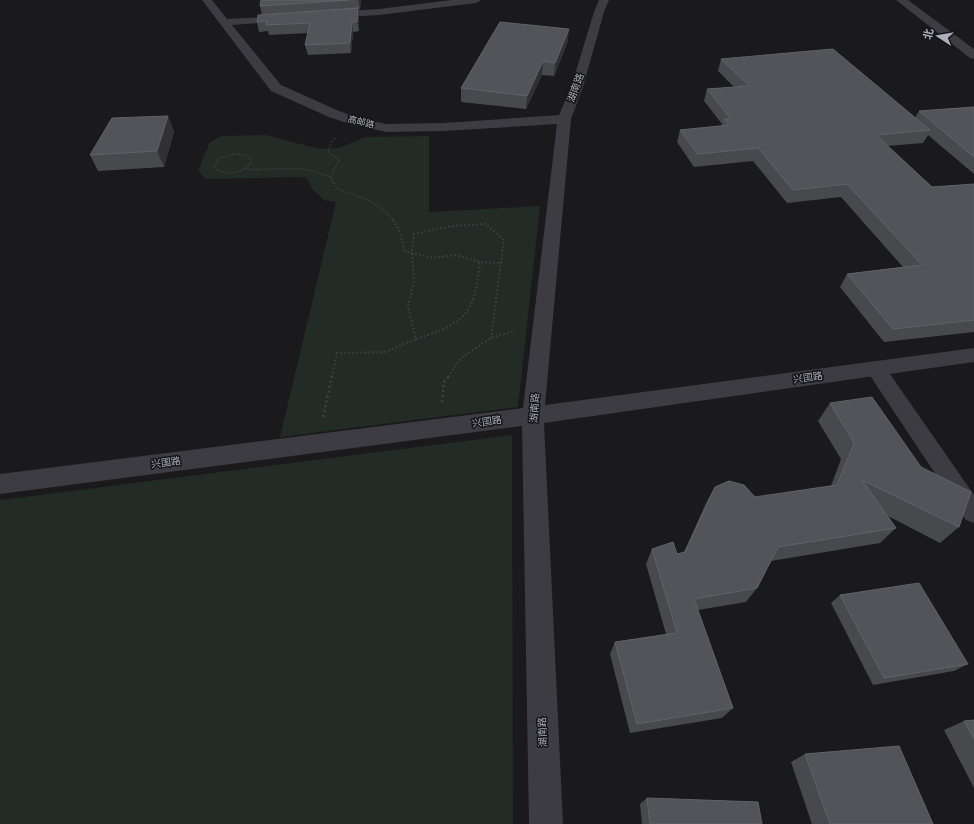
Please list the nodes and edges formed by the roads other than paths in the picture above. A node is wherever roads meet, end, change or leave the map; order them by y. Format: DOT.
graph roads {
  1 [pos="207,0"];
  2 [pos="476,0"];
  3 [pos="604,0"];
  4 [pos="901,0"];
  5 [pos="317,16"];
  6 [pos="294,18"];
  7 [pos="224,22"];
  8 [pos="974,55"];
  9 [pos="564,119"];
  10 [pos="974,355"];
  11 [pos="876,369"];
  12 [pos="533,416"];
  13 [pos="0,484"];
  14 [pos="974,513"];
  15 [pos="546,824"];
  1 -- 7 [label="street, 高邮路"];
  2 -- 5 [label="street"];
  3 -- 9 [label="street, 湖南路"];
  4 -- 8 [label="street"];
  6 -- 7 [label="street"];
  7 -- 9 [label="street, 高邮路"];
  9 -- 12 [label="street, 湖南路"];
  10 -- 11 [label="street, 兴国路"];
  11 -- 12 [label="street, 兴国路"];
  11 -- 14 [label="lane"];
  12 -- 13 [label="street, 兴国路"];
  12 -- 15 [label="street, 湖南路"];
}
